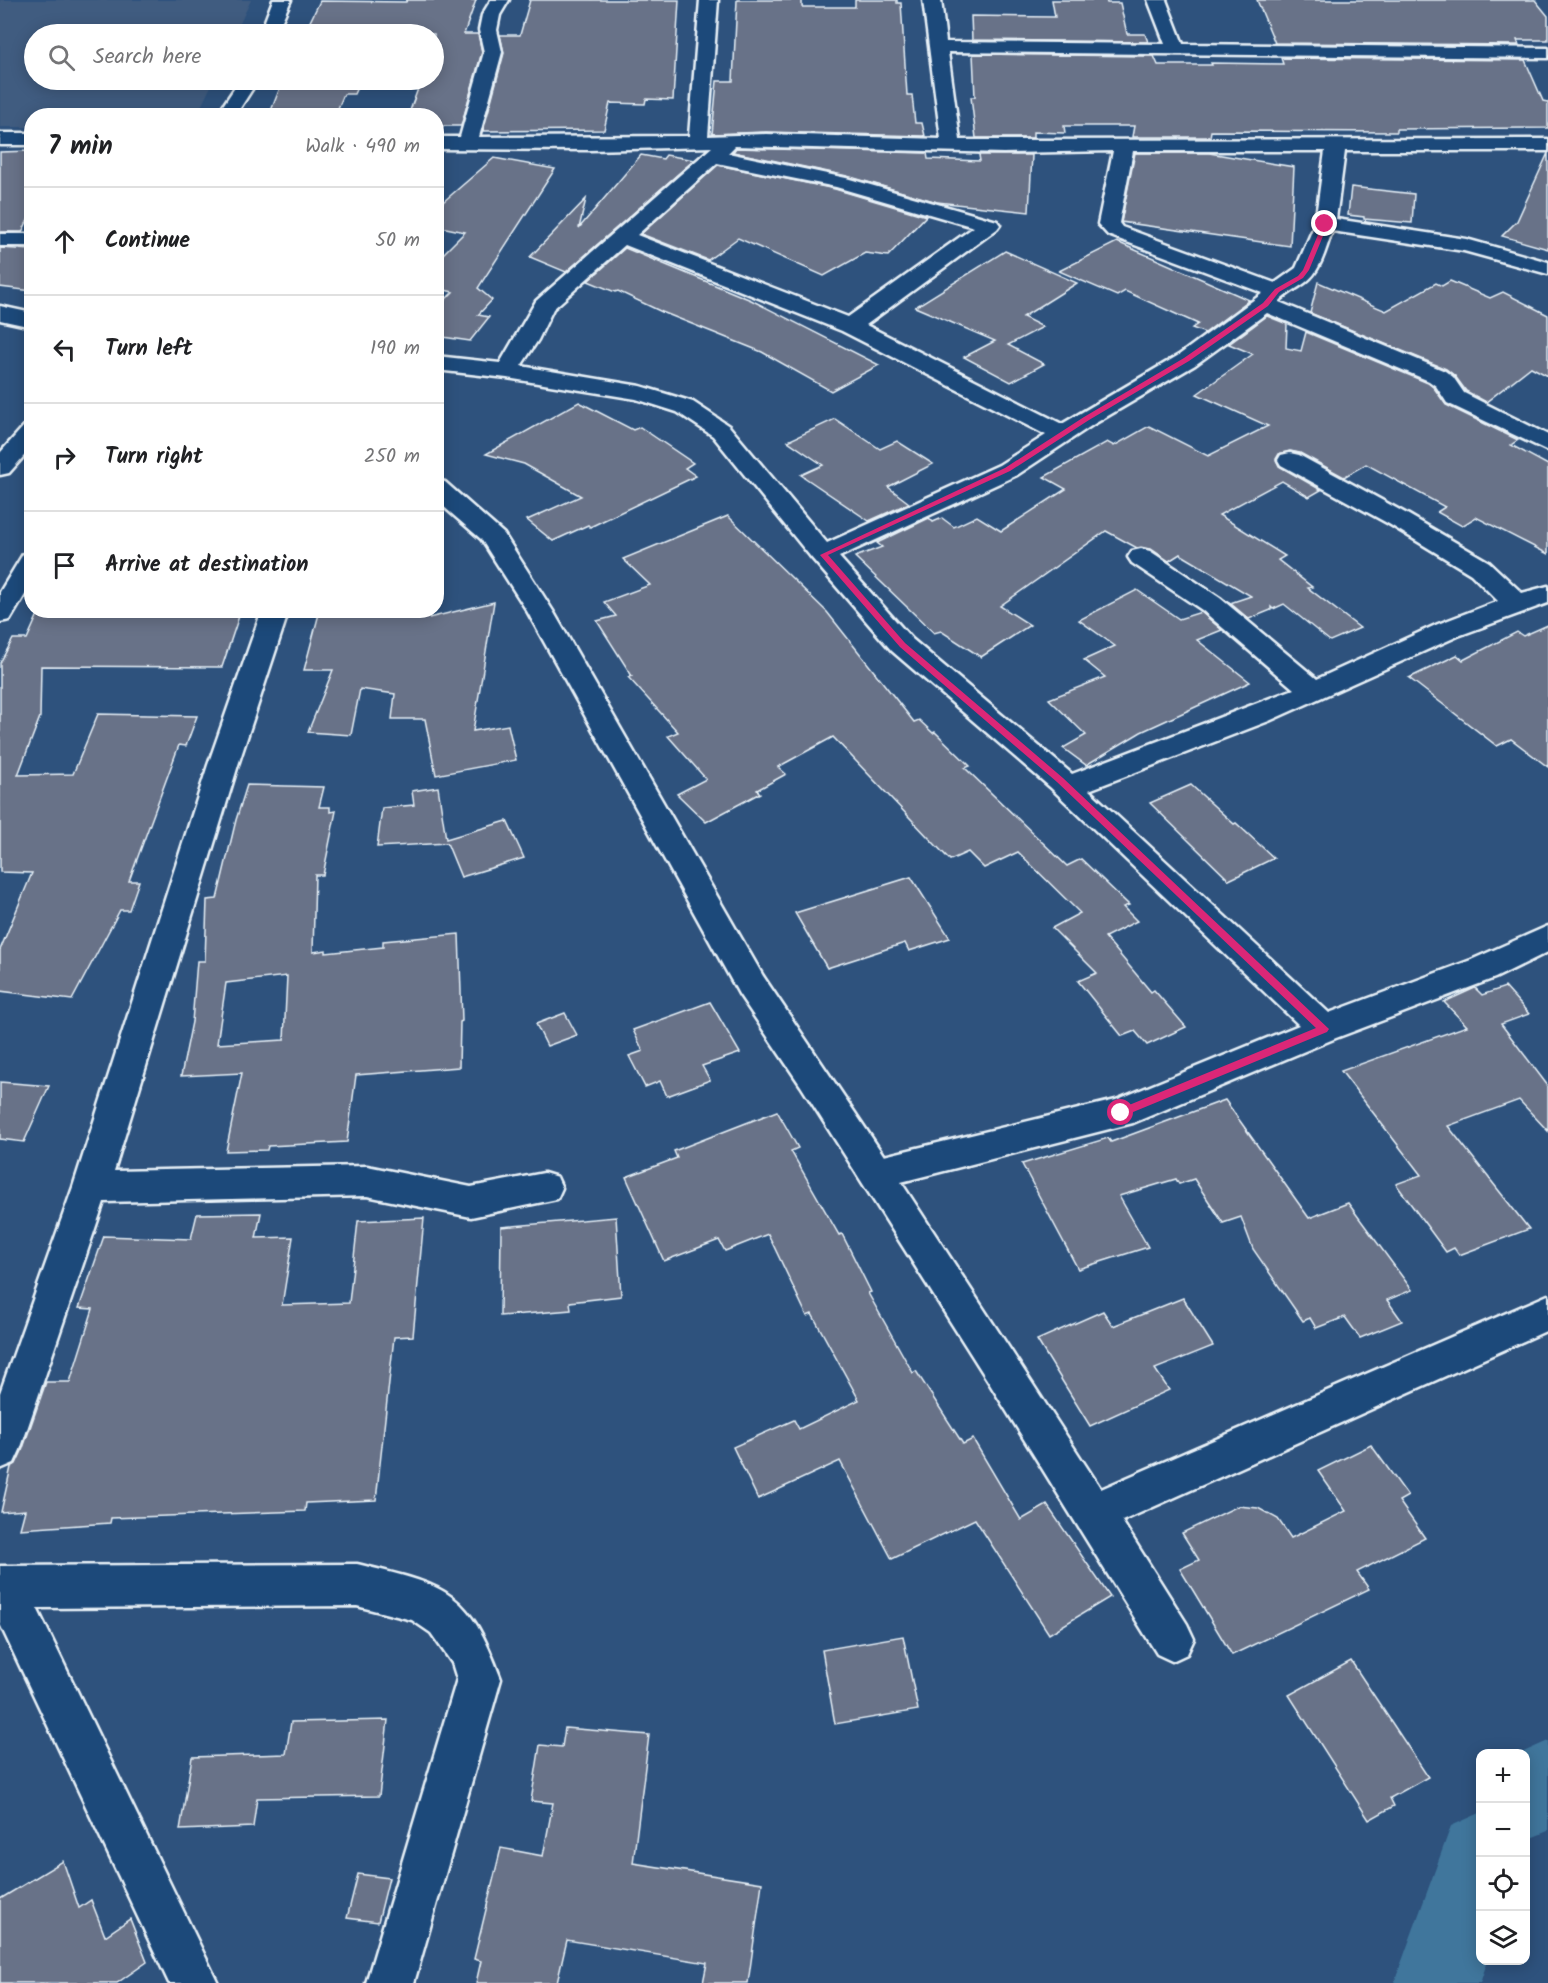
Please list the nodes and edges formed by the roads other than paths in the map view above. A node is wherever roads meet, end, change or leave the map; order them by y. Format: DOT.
graph roads {
  1 [pos="282,0"];
  2 [pos="500,0"];
  3 [pos="709,0"];
  4 [pos="932,0"];
  5 [pos="1157,0"];
  6 [pos="272,24"];
  7 [pos="937,47"];
  8 [pos="1176,49"];
  9 [pos="1548,53"];
  10 [pos="242,90"];
  11 [pos="230,108"];
  12 [pos="24,139"];
  13 [pos="0,140"];
  14 [pos="444,143"];
  15 [pos="468,144"];
  16 [pos="951,145"];
  17 [pos="1124,145"];
  18 [pos="1548,145"];
  19 [pos="1336,146"];
  20 [pos="705,149"];
  21 [pos="1325,224"];
  22 [pos="621,236"];
  23 [pos="0,240"];
  24 [pos="24,240"];
  25 [pos="1547,268"];
  26 [pos="1271,297"];
  27 [pos="0,313"];
  28 [pos="24,318"];
  29 [pos="850,326"];
  30 [pos="444,364"];
  31 [pos="507,371"];
  32 [pos="1063,434"];
  33 [pos="24,440"];
  34 [pos="1548,444"];
  35 [pos="1290,460"];
  36 [pos="0,468"];
  37 [pos="444,493"];
  38 [pos="823,555"];
  39 [pos="1141,557"];
  40 [pos="24,575"];
  41 [pos="1548,594"];
  42 [pos="1516,603"];
  43 [pos="0,614"];
  44 [pos="273,618"];
  45 [pos="1314,691"];
  46 [pos="1068,787"];
  47 [pos="1548,938"];
  48 [pos="1324,1029"];
  49 [pos="876,1173"];
  50 [pos="91,1187"];
  51 [pos="544,1188"];
  52 [pos="1548,1312"];
  53 [pos="0,1450"];
  54 [pos="1093,1513"];
  55 [pos="2,1586"];
  56 [pos="1172,1639"];
  57 [pos="194,1983"];
  58 [pos="390,1983"];
  1 -- 6 [label="street"];
  2 -- 15 [label="street"];
  3 -- 20 [label="street"];
  4 -- 7 [label="street"];
  5 -- 8 [label="street"];
  7 -- 8 [label="street"];
  7 -- 16 [label="street"];
  8 -- 9 [label="street"];
  10 -- 11 [label="street"];
  12 -- 13 [label="street"];
  14 -- 15 [label="street"];
  15 -- 20 [label="street"];
  16 -- 17 [label="street"];
  16 -- 20 [label="street"];
  17 -- 19 [label="street"];
  17 -- 26 [label="street"];
  18 -- 19 [label="street"];
  19 -- 21 [label="street"];
  20 -- 22 [label="street"];
  20 -- 29 [label="street"];
  21 -- 25 [label="street"];
  21 -- 26 [label="street"];
  22 -- 29 [label="street"];
  22 -- 31 [label="street"];
  23 -- 24 [label="street"];
  26 -- 32 [label="street"];
  26 -- 34 [label="street"];
  27 -- 28 [label="street"];
  29 -- 32 [label="street"];
  30 -- 31 [label="street"];
  31 -- 38 [label="street"];
  32 -- 38 [label="street"];
  33 -- 36 [label="street"];
  35 -- 42 [label="street"];
  37 -- 49 [label="street"];
  38 -- 46 [label="street"];
  39 -- 45 [label="street"];
  40 -- 43 [label="street"];
  41 -- 42 [label="street"];
  42 -- 45 [label="street"];
  44 -- 50 [label="street"];
  45 -- 46 [label="street"];
  46 -- 48 [label="street"];
  47 -- 48 [label="street"];
  48 -- 49 [label="street"];
  49 -- 54 [label="street"];
  50 -- 51 [label="street"];
  50 -- 53 [label="street"];
  52 -- 54 [label="street"];
  54 -- 56 [label="street"];
  55 -- 57 [label="street"];
  55 -- 58 [label="street"];
}
